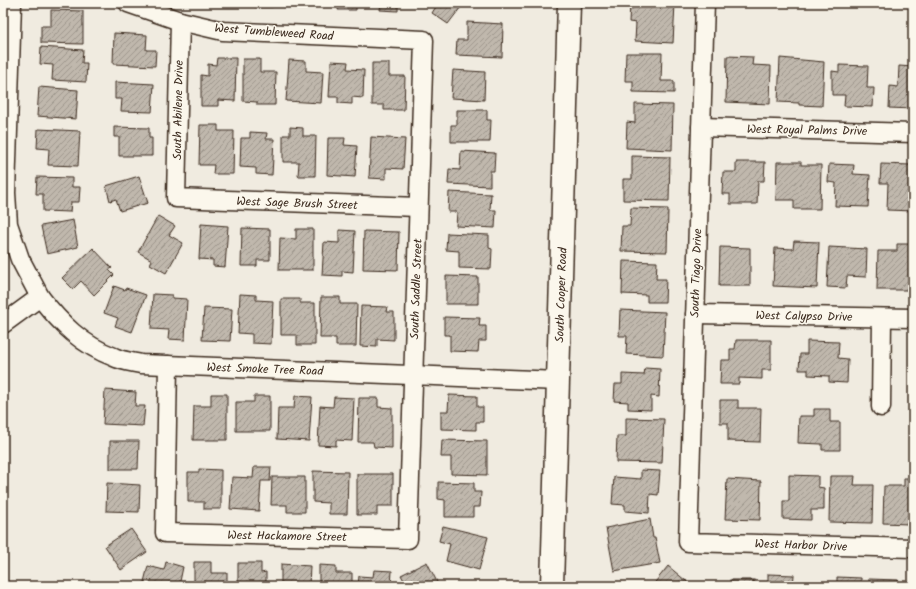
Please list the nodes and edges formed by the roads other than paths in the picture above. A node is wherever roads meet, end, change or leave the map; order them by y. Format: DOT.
graph roads {
  1 [pos="12,3"];
  2 [pos="128,3"];
  3 [pos="569,3"];
  4 [pos="705,3"];
  5 [pos="180,21"];
  6 [pos="424,40"];
  7 [pos="701,127"];
  8 [pos="913,132"];
  9 [pos="6,152"];
  10 [pos="176,198"];
  11 [pos="418,207"];
  12 [pos="40,297"];
  13 [pos="695,314"];
  14 [pos="882,318"];
  15 [pos="913,318"];
  16 [pos="3,324"];
  17 [pos="168,365"];
  18 [pos="413,374"];
  19 [pos="559,380"];
  20 [pos="881,407"];
  21 [pos="408,539"];
  22 [pos="688,542"];
  23 [pos="913,548"];
  24 [pos="552,586"];
  1 -- 9 [label="street, West Smoke Tree Road"];
  2 -- 5 [label="street, West Tumbleweed Road"];
  3 -- 19 [label="main road, South Cooper Road"];
  4 -- 7 [label="street, South Tiago Drive"];
  5 -- 6 [label="street, West Tumbleweed Road"];
  5 -- 10 [label="street, South Abilene Drive"];
  6 -- 11 [label="street, South Saddle Street"];
  7 -- 8 [label="street, West Royal Palms Drive"];
  7 -- 13 [label="street, South Tiago Drive"];
  9 -- 12 [label="street, West Smoke Tree Road"];
  10 -- 11 [label="street, West Sage Brush Street"];
  11 -- 18 [label="street, South Saddle Street"];
  12 -- 16 [label="street"];
  12 -- 17 [label="street, West Smoke Tree Road"];
  13 -- 14 [label="street, West Calypso Drive"];
  13 -- 22 [label="street, South Tiago Drive"];
  14 -- 15 [label="street, West Calypso Drive"];
  14 -- 20 [label="street"];
  17 -- 18 [label="street, West Smoke Tree Road"];
  17 -- 21 [label="street, West Hackamore Street"];
  18 -- 19 [label="street, West Smoke Tree Road"];
  18 -- 21 [label="street, South Saddle Street"];
  19 -- 24 [label="main road, South Cooper Road"];
  22 -- 23 [label="street, West Harbor Drive"];
}
